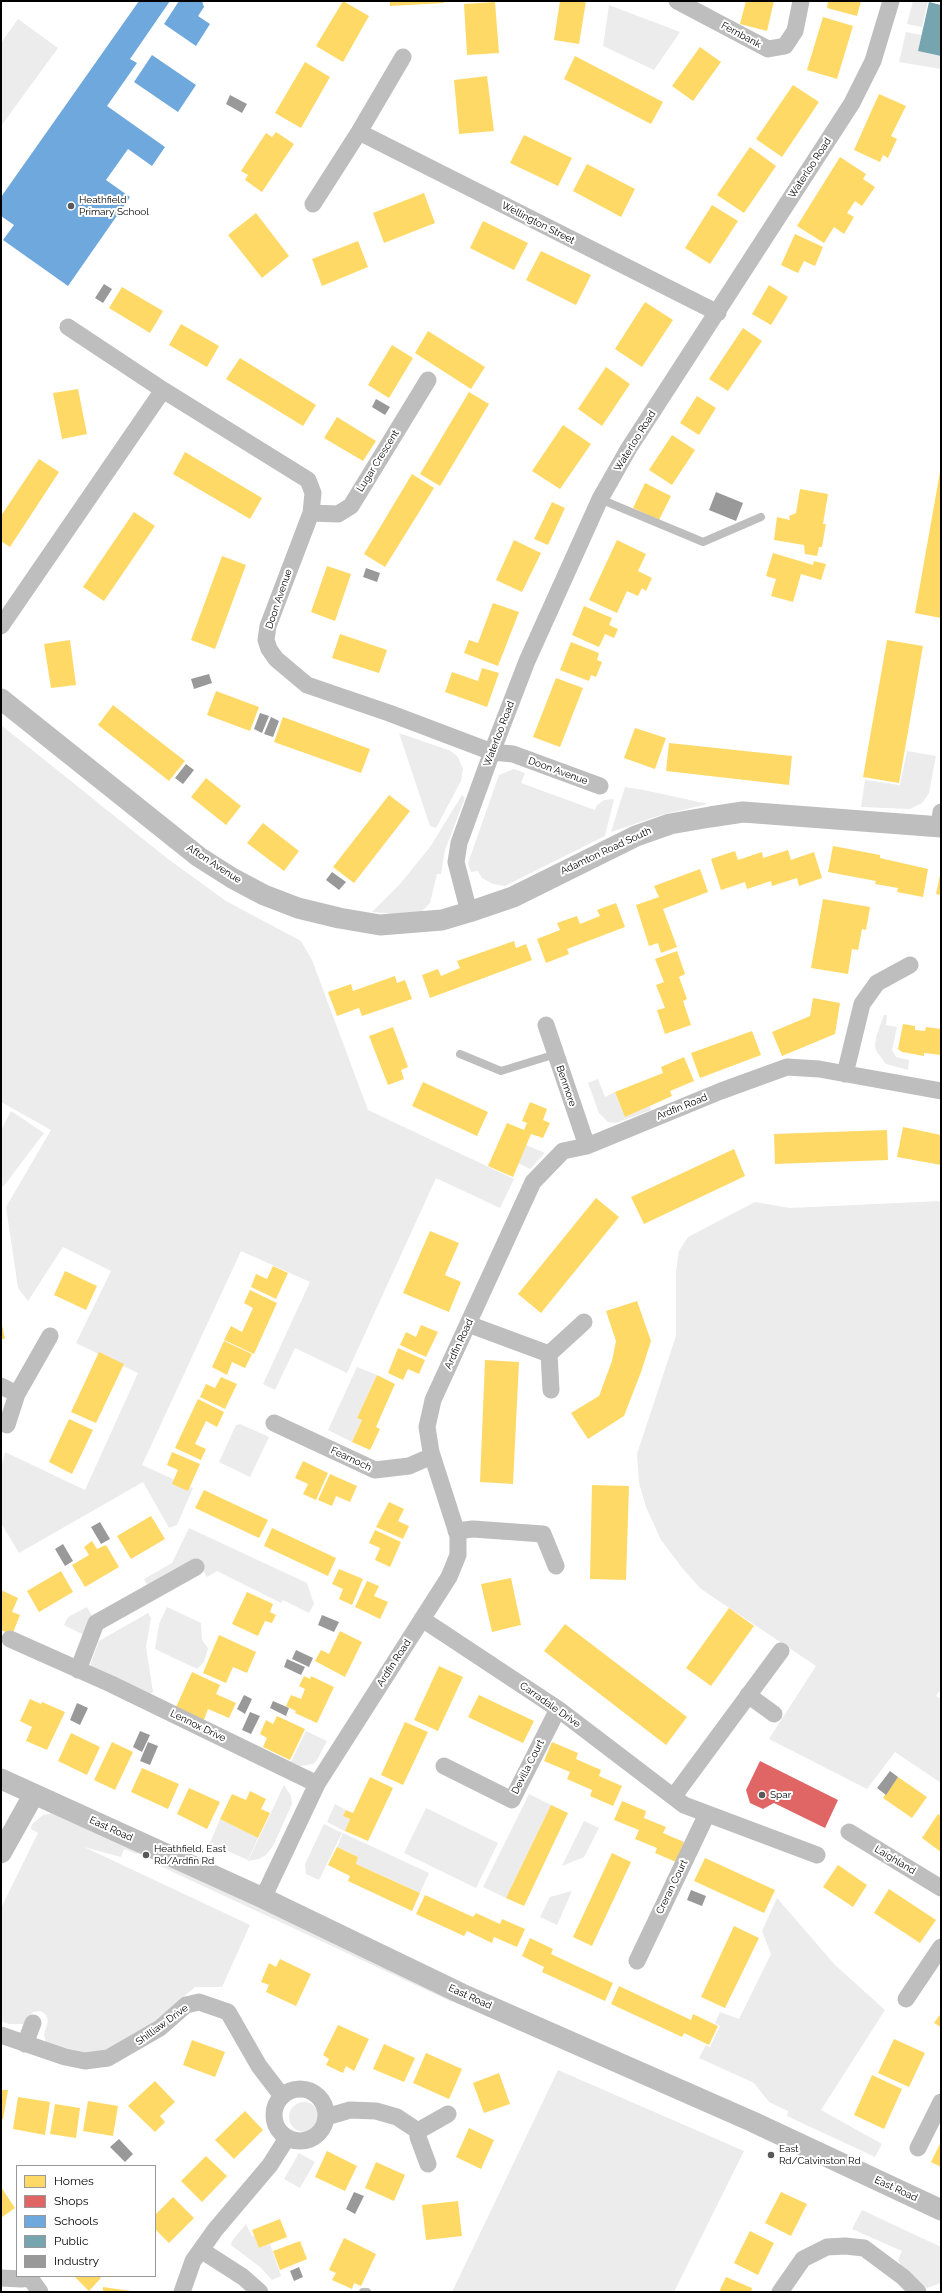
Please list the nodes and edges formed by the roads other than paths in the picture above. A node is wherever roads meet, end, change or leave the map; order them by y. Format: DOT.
graph roads {
  1 [pos="677,1"];
  2 [pos="801,1"];
  3 [pos="891,1"];
  4 [pos="403,57"];
  5 [pos="359,132"];
  6 [pos="313,204"];
  7 [pos="718,313"];
  8 [pos="68,327"];
  9 [pos="428,380"];
  10 [pos="163,390"];
  11 [pos="600,499"];
  12 [pos="311,512"];
  13 [pos="761,517"];
  14 [pos="1,626"];
  15 [pos="1,699"];
  16 [pos="492,752"];
  17 [pos="600,786"];
  18 [pos="940,822"];
  19 [pos="469,912"];
  20 [pos="910,965"];
  21 [pos="546,1025"];
  22 [pos="460,1054"];
  23 [pos="556,1054"];
  24 [pos="845,1074"];
  25 [pos="941,1091"];
  26 [pos="587,1146"];
  27 [pos="584,1322"];
  28 [pos="468,1324"];
  29 [pos="50,1336"];
  30 [pos="549,1354"];
  31 [pos="1,1386"];
  32 [pos="551,1390"];
  33 [pos="17,1394"];
  34 [pos="274,1423"];
  35 [pos="7,1425"];
  36 [pos="432,1456"];
  37 [pos="456,1532"];
  38 [pos="556,1566"];
  39 [pos="196,1567"];
  40 [pos="422,1619"];
  41 [pos="10,1639"];
  42 [pos="781,1651"];
  43 [pos="78,1670"];
  44 [pos="748,1695"];
  45 [pos="558,1709"];
  46 [pos="774,1714"];
  47 [pos="444,1766"];
  48 [pos="1,1778"];
  49 [pos="317,1784"];
  50 [pos="34,1794"];
  51 [pos="674,1796"];
  52 [pos="707,1814"];
  53 [pos="849,1832"];
  54 [pos="1,1853"];
  55 [pos="817,1855"];
  56 [pos="941,1888"];
  57 [pos="263,1898"];
  58 [pos="941,1947"];
  59 [pos="636,1961"];
  60 [pos="906,1999"];
  61 [pos="33,2023"];
  62 [pos="1,2035"];
  63 [pos="25,2044"];
  64 [pos="282,2096"];
  65 [pos="941,2102"];
  66 [pos="448,2114"];
  67 [pos="326,2117"];
  68 [pos="418,2131"];
  69 [pos="287,2138"];
  70 [pos="918,2148"];
  71 [pos="428,2164"];
  72 [pos="941,2210"];
  73 [pos="201,2250"];
  74 [pos="1,2278"];
  75 [pos="34,2282"];
  76 [pos="182,2292"];
  77 [pos="260,2292"];
  78 [pos="363,2292"];
  79 [pos="367,2292"];
  80 [pos="780,2292"];
  81 [pos="918,2292"];
  1 -- 2 [label="street, Fernbank"];
  3 -- 7 [label="street, Waterloo Road"];
  4 -- 5 [label="street"];
  5 -- 6 [label="street"];
  5 -- 7 [label="street, Wellington Street"];
  7 -- 11 [label="street, Waterloo Road"];
  8 -- 10 [label="street, Doon Avenue"];
  9 -- 12 [label="street, Lugar Crescent"];
  10 -- 12 [label="street, Doon Avenue"];
  10 -- 14 [label="street"];
  11 -- 13 [label="lane"];
  11 -- 16 [label="street, Waterloo Road"];
  12 -- 16 [label="street, Doon Avenue"];
  15 -- 19 [label="street, Afton Avenue"];
  16 -- 17 [label="street, Doon Avenue"];
  16 -- 19 [label="street, Waterloo Road"];
  18 -- 19 [label="street, Adamton Road South"];
  20 -- 24 [label="street"];
  21 -- 23 [label="street, Benmore"];
  22 -- 23 [label="lane"];
  23 -- 26 [label="street, Benmore"];
  24 -- 25 [label="street, Ardfin Road"];
  24 -- 26 [label="street, Ardfin Road"];
  26 -- 28 [label="street, Ardfin Road"];
  27 -- 30 [label="street"];
  28 -- 30 [label="street"];
  28 -- 36 [label="street, Ardfin Road"];
  29 -- 33 [label="street"];
  30 -- 32 [label="street"];
  31 -- 33 [label="street"];
  33 -- 35 [label="street"];
  34 -- 36 [label="street, Fearnoch"];
  36 -- 37 [label="street, Ardfin Road"];
  37 -- 38 [label="street"];
  37 -- 40 [label="street, Ardfin Road"];
  39 -- 43 [label="street"];
  40 -- 45 [label="street, Carradale Drive"];
  40 -- 49 [label="street, Ardfin Road"];
  41 -- 43 [label="street, Lennox Drive"];
  42 -- 44 [label="street"];
  43 -- 49 [label="street, Lennox Drive"];
  44 -- 46 [label="street"];
  44 -- 51 [label="street"];
  45 -- 47 [label="street, Devilla Court"];
  45 -- 51 [label="street, Carradale Drive"];
  48 -- 50 [label="street, East Road"];
  49 -- 57 [label="street, Ardfin Road"];
  50 -- 54 [label="street"];
  50 -- 57 [label="street, East Road"];
  51 -- 52 [label="street, Carradale Drive"];
  52 -- 55 [label="street, Carradale Drive"];
  52 -- 59 [label="street, Creran Court"];
  53 -- 56 [label="street, Laighland"];
  57 -- 72 [label="street, East Road"];
  58 -- 60 [label="street"];
  61 -- 63 [label="street"];
  62 -- 63 [label="street, Shilliaw Drive"];
  63 -- 64 [label="street, Shilliaw Drive"];
  64 -- 67 [label="street"];
  64 -- 69 [label="street"];
  65 -- 70 [label="street"];
  66 -- 68 [label="street"];
  67 -- 68 [label="street"];
  67 -- 69 [label="street"];
  68 -- 71 [label="street"];
  69 -- 73 [label="street"];
  73 -- 76 [label="street"];
  73 -- 77 [label="street"];
  74 -- 75 [label="street"];
  78 -- 79 [label="lane"];
  80 -- 81 [label="street"];
}
